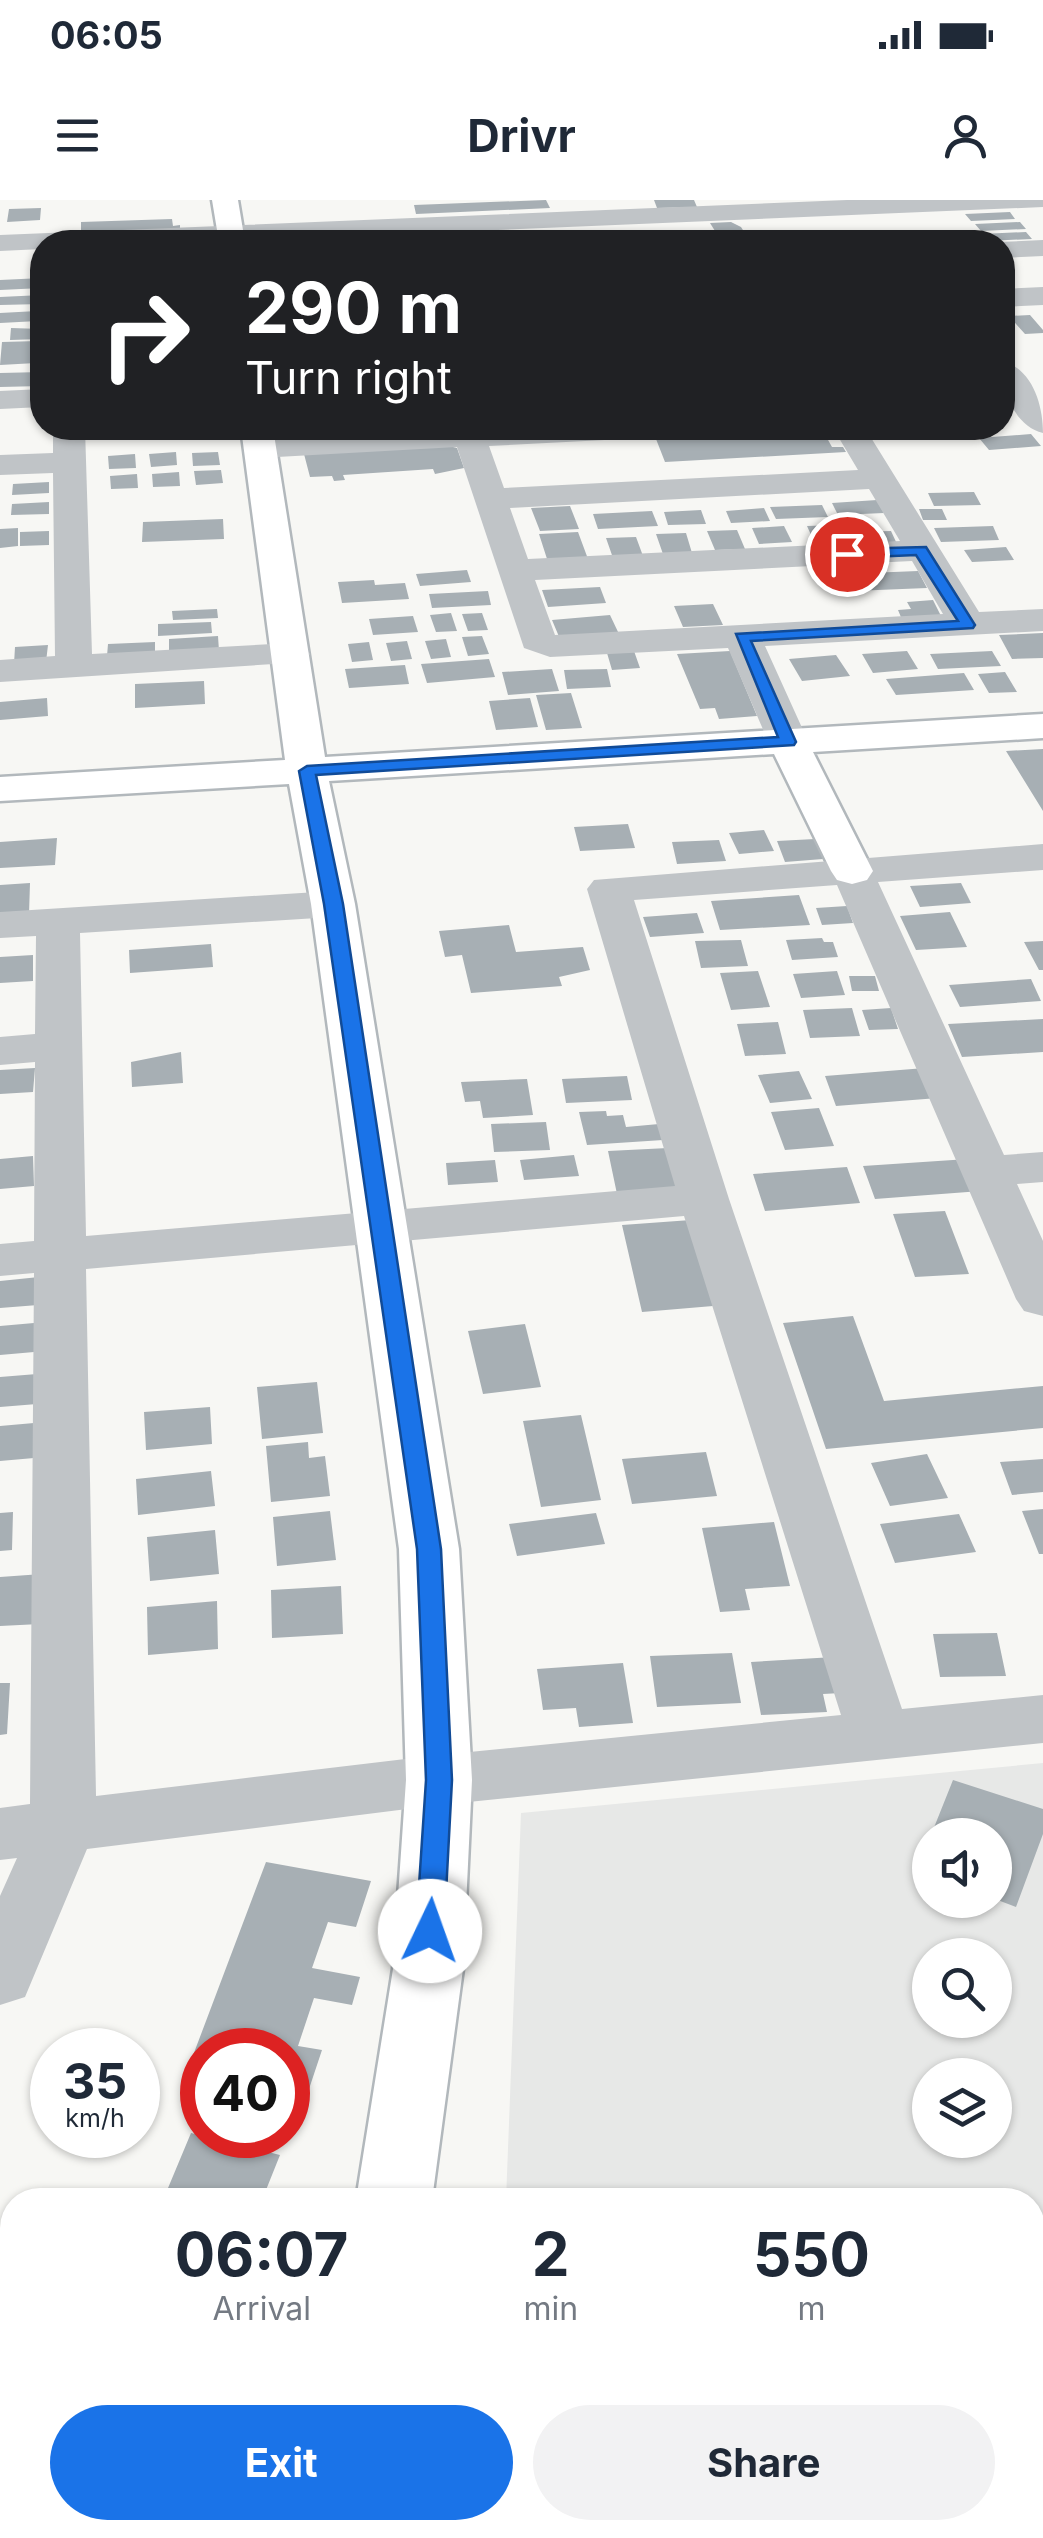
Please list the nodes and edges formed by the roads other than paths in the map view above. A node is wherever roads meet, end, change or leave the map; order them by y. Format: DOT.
graph roads {
  1 [pos="225,200"];
  2 [pos="1040,200"];
  3 [pos="402,223"];
  4 [pos="231,230"];
  5 [pos="323,230"];
  6 [pos="30,239"];
  7 [pos="0,243"];
  8 [pos="1043,248"];
  9 [pos="1015,249"];
  10 [pos="1043,296"];
  11 [pos="1015,297"];
  12 [pos="30,399"];
  13 [pos="0,400"];
  14 [pos="258,440"];
  15 [pos="470,440"];
  16 [pos="856,440"];
  17 [pos="69,444"];
  18 [pos="0,465"];
  19 [pos="877,479"];
  20 [pos="488,499"];
  21 [pos="920,550"];
  22 [pos="515,570"];
  23 [pos="1043,620"];
  24 [pos="968,625"];
  25 [pos="742,637"];
  26 [pos="290,654"];
  27 [pos="74,667"];
  28 [pos="0,672"];
  29 [pos="1043,726"];
  30 [pos="788,742"];
  31 [pos="307,771"];
  32 [pos="0,789"];
  33 [pos="1043,858"];
  34 [pos="852,870"];
  35 [pos="334,904"];
  36 [pos="58,921"];
  37 [pos="0,925"];
  38 [pos="60,1046"];
  39 [pos="0,1051"];
  40 [pos="1043,1167"];
  41 [pos="989,1171"];
  42 [pos="704,1199"];
  43 [pos="379,1225"];
  44 [pos="59,1254"];
  45 [pos="0,1260"];
  46 [pos="1043,1299"];
  47 [pos="1043,1719"];
  48 [pos="880,1737"];
  49 [pos="439,1780"];
  50 [pos="64,1828"];
  51 [pos="0,1834"];
  52 [pos="0,1976"];
  53 [pos="396,2188"];
  1 -- 4 [label="street"];
  2 -- 3 [label="street"];
  3 -- 5 [label="street"];
  6 -- 7 [label="street"];
  8 -- 9 [label="street"];
  10 -- 11 [label="street"];
  12 -- 13 [label="street"];
  14 -- 26 [label="street"];
  15 -- 20 [label="street"];
  16 -- 19 [label="street"];
  17 -- 18 [label="street"];
  17 -- 27 [label="street"];
  19 -- 20 [label="street"];
  19 -- 21 [label="street"];
  20 -- 22 [label="street"];
  21 -- 22 [label="street"];
  21 -- 24 [label="street"];
  22 -- 25 [label="street"];
  23 -- 24 [label="street"];
  24 -- 25 [label="street"];
  25 -- 30 [label="street"];
  26 -- 27 [label="street"];
  26 -- 31 [label="street"];
  27 -- 28 [label="street"];
  29 -- 30 [label="street"];
  30 -- 31 [label="street"];
  30 -- 34 [label="street"];
  31 -- 32 [label="street"];
  31 -- 35 [label="street"];
  33 -- 34 [label="street"];
  34 -- 41 [label="street"];
  34 -- 42 [label="street"];
  35 -- 36 [label="street"];
  35 -- 43 [label="street"];
  36 -- 37 [label="street"];
  36 -- 38 [label="street"];
  38 -- 39 [label="street"];
  38 -- 44 [label="street"];
  40 -- 41 [label="street"];
  41 -- 46 [label="street"];
  42 -- 43 [label="street"];
  42 -- 48 [label="street"];
  43 -- 44 [label="street"];
  43 -- 49 [label="street"];
  44 -- 45 [label="street"];
  44 -- 50 [label="street"];
  47 -- 48 [label="street"];
  48 -- 49 [label="street"];
  49 -- 50 [label="street"];
  49 -- 53 [label="street"];
  50 -- 51 [label="street"];
  50 -- 52 [label="street"];
}
